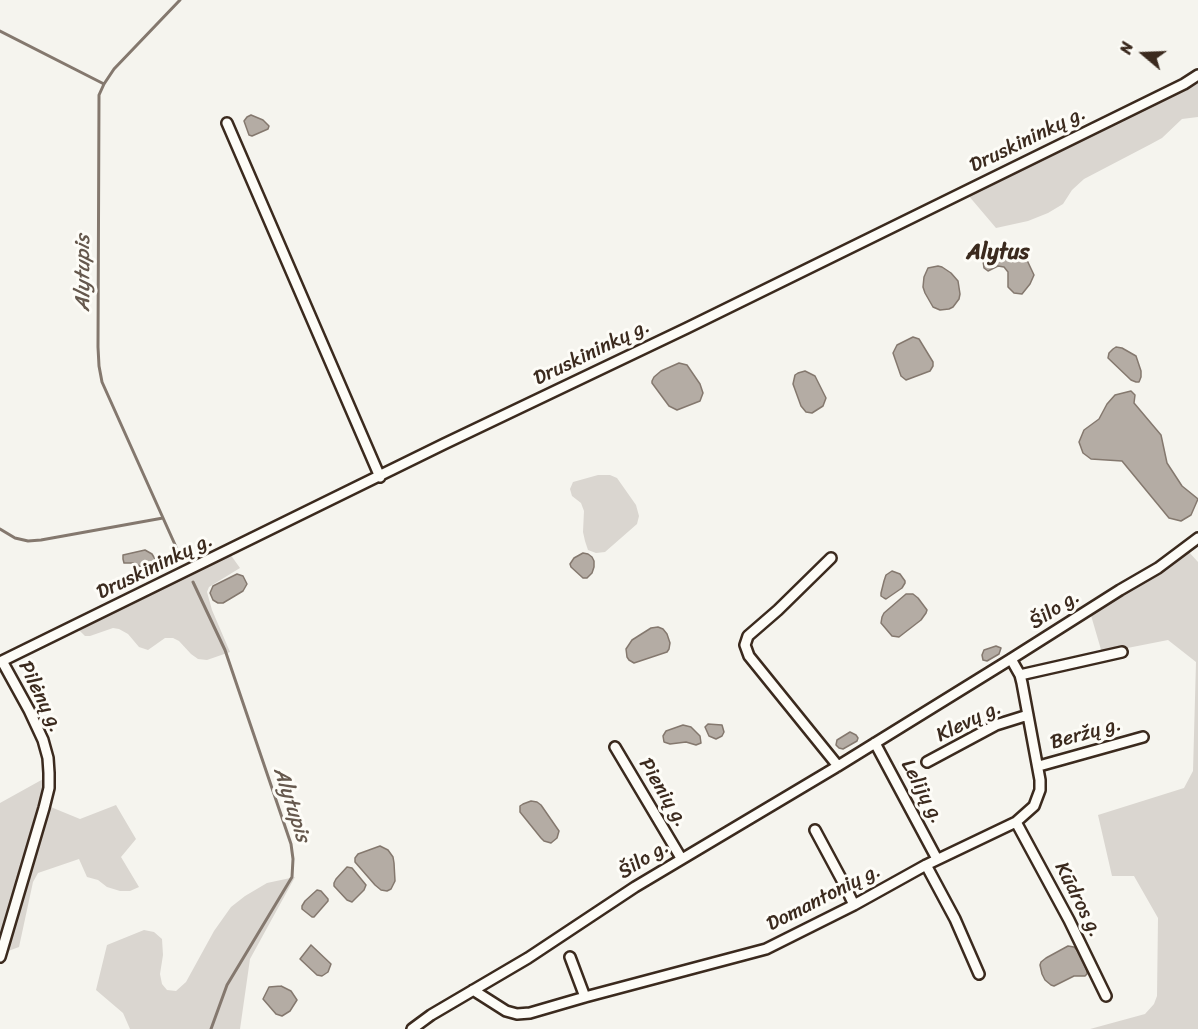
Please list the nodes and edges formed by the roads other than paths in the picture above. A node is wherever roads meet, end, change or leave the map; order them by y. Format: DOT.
graph roads {
  1 [pos="1198,75"];
  2 [pos="227,123"];
  3 [pos="380,477"];
  4 [pos="1198,538"];
  5 [pos="831,558"];
  6 [pos="1122,652"];
  7 [pos="1011,659"];
  8 [pos="1,662"];
  9 [pos="1020,675"];
  10 [pos="1028,715"];
  11 [pos="1143,737"];
  12 [pos="875,743"];
  13 [pos="615,747"];
  14 [pos="927,762"];
  15 [pos="838,766"];
  16 [pos="1039,766"];
  17 [pos="1016,822"];
  18 [pos="815,830"];
  19 [pos="681,858"];
  20 [pos="938,859"];
  21 [pos="926,865"];
  22 [pos="854,905"];
  23 [pos="0,957"];
  24 [pos="570,957"];
  25 [pos="979,974"];
  26 [pos="473,990"];
  27 [pos="585,996"];
  28 [pos="1106,996"];
  29 [pos="412,1029"];
  1 -- 3 [label="street, Druskininkų g."];
  2 -- 3 [label="street"];
  3 -- 8 [label="street, Druskininkų g."];
  4 -- 7 [label="street, Šilo g."];
  5 -- 15 [label="street"];
  6 -- 9 [label="street"];
  7 -- 9 [label="street, Domantonių g."];
  7 -- 12 [label="street, Šilo g."];
  8 -- 23 [label="street, Pilėnų g."];
  9 -- 10 [label="street, Domantonių g."];
  10 -- 14 [label="street, Klevų g."];
  10 -- 16 [label="street, Domantonių g."];
  11 -- 16 [label="street, Beržų g."];
  12 -- 15 [label="street, Šilo g."];
  12 -- 20 [label="street, Lelijų g."];
  13 -- 19 [label="street, Pienių g."];
  15 -- 19 [label="street, Šilo g."];
  16 -- 17 [label="street, Domantonių g."];
  17 -- 20 [label="street, Domantonių g."];
  17 -- 28 [label="street, Kūdros g."];
  18 -- 22 [label="street"];
  19 -- 26 [label="street, Šilo g."];
  20 -- 21 [label="street, Domantonių g."];
  21 -- 22 [label="street, Domantonių g."];
  21 -- 25 [label="street"];
  22 -- 27 [label="street, Domantonių g."];
  24 -- 27 [label="street"];
  26 -- 27 [label="street, Domantonių g."];
  26 -- 29 [label="street, Šilo g."];
}
